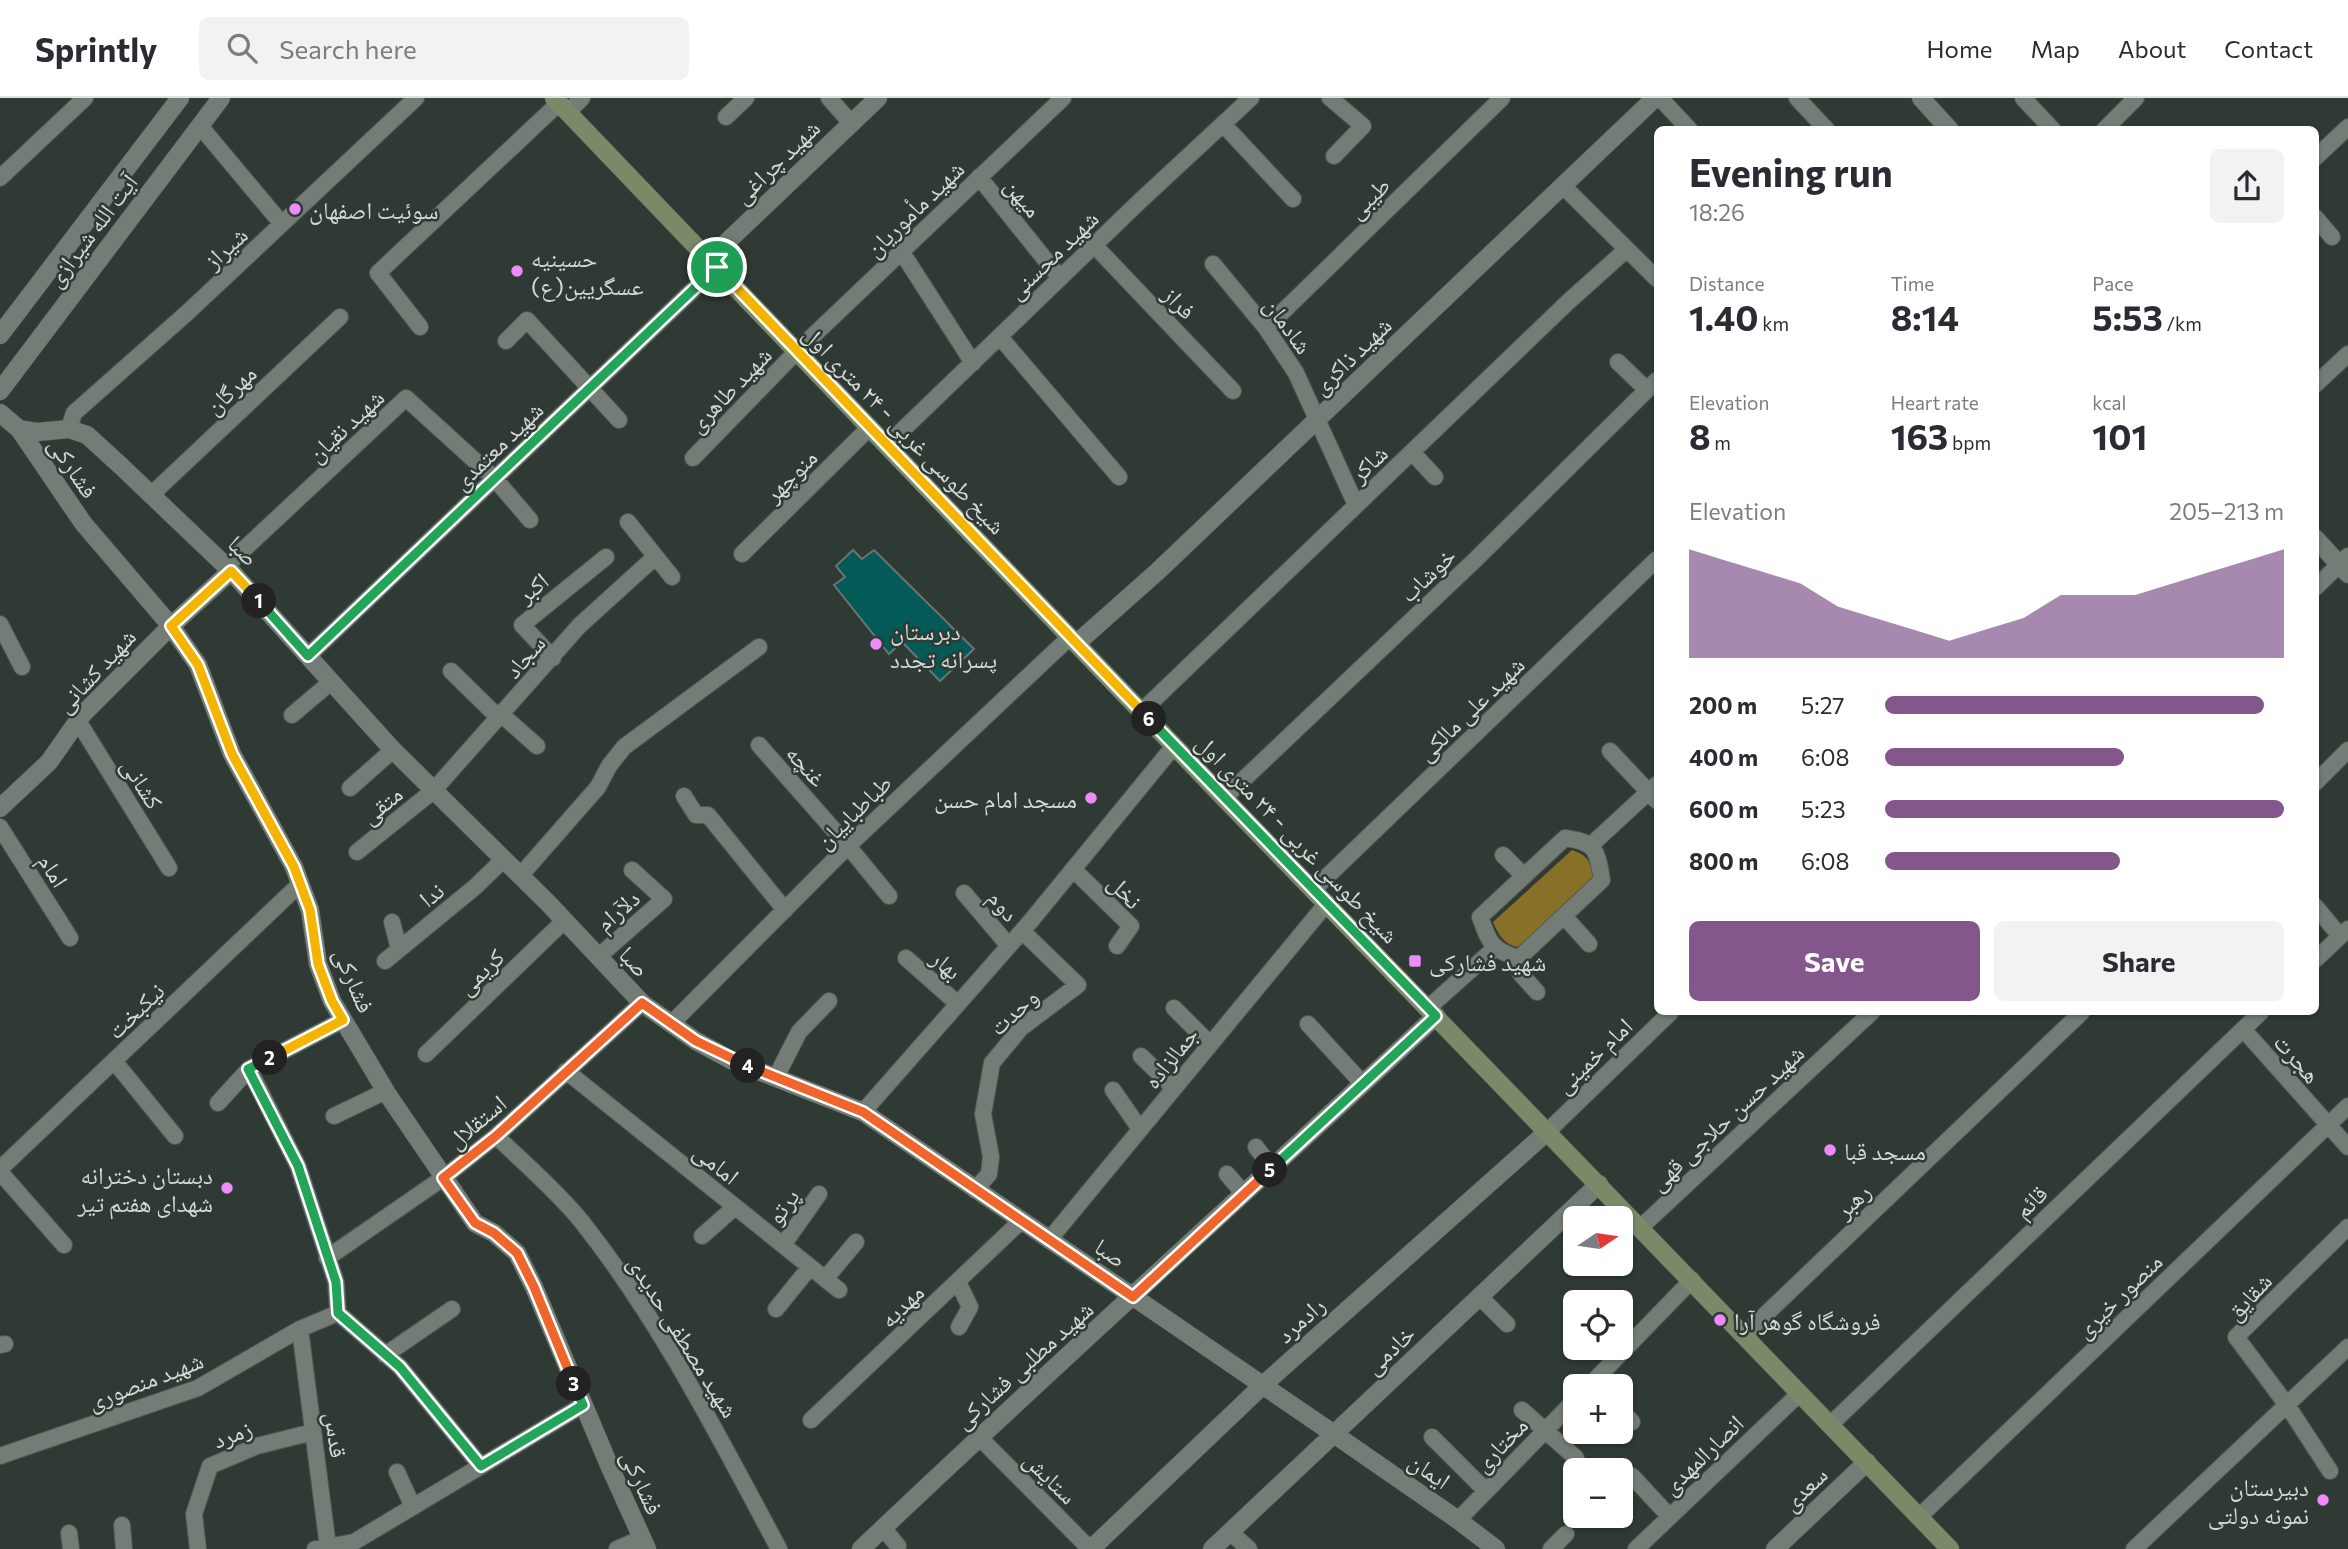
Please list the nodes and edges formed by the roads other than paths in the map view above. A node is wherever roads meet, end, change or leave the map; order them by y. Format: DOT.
graph roads {
  1 [pos="85,98"];
  2 [pos="180,98"];
  3 [pos="221,98"];
  4 [pos="416,98"];
  5 [pos="582,98"];
  6 [pos="746,98"];
  7 [pos="829,98"];
  8 [pos="878,98"];
  9 [pos="1063,98"];
  10 [pos="1251,98"];
  11 [pos="1330,98"];
  12 [pos="1502,98"];
  13 [pos="1657,98"];
  14 [pos="1797,98"];
  15 [pos="1921,98"];
  16 [pos="2023,98"];
  17 [pos="2136,98"];
  18 [pos="560,104"];
  19 [pos="726,117"];
  20 [pos="851,123"];
  21 [pos="1223,124"];
  22 [pos="200,126"];
  23 [pos="1686,126"];
  24 [pos="1823,126"];
  25 [pos="1946,126"];
  26 [pos="2049,126"];
  27 [pos="2108,126"];
  28 [pos="2348,127"];
  29 [pos="2319,154"];
  30 [pos="1334,156"];
  31 [pos="979,177"];
  32 [pos="0,178"];
  33 [pos="1563,186"];
  34 [pos="1293,199"];
  35 [pos="2319,222"];
  36 [pos="282,224"];
  37 [pos="2332,237"];
  38 [pos="1094,245"];
  39 [pos="1627,249"];
  40 [pos="901,251"];
  41 [pos="713,263"];
  42 [pos="1213,264"];
  43 [pos="1654,276"];
  44 [pos="1060,278"];
  45 [pos="341,317"];
  46 [pos="3,324"];
  47 [pos="420,327"];
  48 [pos="1266,328"];
  49 [pos="1000,337"];
  50 [pos="506,341"];
  51 [pos="797,351"];
  52 [pos="2348,354"];
  53 [pos="1618,362"];
  54 [pos="973,363"];
  55 [pos="2319,381"];
  56 [pos="1652,385"];
  57 [pos="591,387"];
  58 [pos="0,391"];
  59 [pos="1233,391"];
  60 [pos="0,412"];
  61 [pos="1318,419"];
  62 [pos="619,420"];
  63 [pos="870,427"];
  64 [pos="19,429"];
  65 [pos="68,429"];
  66 [pos="887,445"];
  67 [pos="1412,452"];
  68 [pos="693,458"];
  69 [pos="1119,477"];
  70 [pos="1435,477"];
  71 [pos="495,479"];
  72 [pos="151,495"];
  73 [pos="1356,505"];
  74 [pos="530,520"];
  75 [pos="628,523"];
  76 [pos="2319,542"];
  77 [pos="743,554"];
  78 [pos="606,557"];
  79 [pos="655,557"];
  80 [pos="1654,562"];
  81 [pos="2345,565"];
  82 [pos="229,568"];
  83 [pos="672,577"];
  84 [pos="2319,585"];
  85 [pos="0,624"];
  86 [pos="171,626"];
  87 [pos="1074,640"];
  88 [pos="759,647"];
  89 [pos="308,656"];
  90 [pos="553,658"];
  91 [pos="22,667"];
  92 [pos="451,671"];
  93 [pos="331,682"];
  94 [pos="1142,712"];
  95 [pos="292,715"];
  96 [pos="500,717"];
  97 [pos="78,721"];
  98 [pos="537,746"];
  99 [pos="759,746"];
  100 [pos="1174,746"];
  101 [pos="393,750"];
  102 [pos="2348,750"];
  103 [pos="1610,751"];
  104 [pos="2319,779"];
  105 [pos="350,788"];
  106 [pos="433,791"];
  107 [pos="1654,791"];
  108 [pos="1654,793"];
  109 [pos="684,796"];
  110 [pos="1224,798"];
  111 [pos="0,808"];
  112 [pos="0,827"];
  113 [pos="1591,845"];
  114 [pos="848,846"];
  115 [pos="357,852"];
  116 [pos="1503,855"];
  117 [pos="503,860"];
  118 [pos="169,868"];
  119 [pos="1073,869"];
  120 [pos="632,870"];
  121 [pos="520,876"];
  122 [pos="1524,876"];
  123 [pos="300,884"];
  124 [pos="1313,890"];
  125 [pos="964,893"];
  126 [pos="889,896"];
  127 [pos="1327,903"];
  128 [pos="785,910"];
  129 [pos="2319,910"];
  130 [pos="1564,916"];
  131 [pos="564,921"];
  132 [pos="392,922"];
  133 [pos="1022,931"];
  134 [pos="2344,932"];
  135 [pos="71,938"];
  136 [pos="1588,944"];
  137 [pos="1009,946"];
  138 [pos="1117,947"];
  139 [pos="399,949"];
  140 [pos="1494,949"];
  141 [pos="2319,956"];
  142 [pos="598,957"];
  143 [pos="906,958"];
  144 [pos="1519,958"];
  145 [pos="385,961"];
  146 [pos="1537,992"];
  147 [pos="830,1000"];
  148 [pos="642,1003"];
  149 [pos="958,1004"];
  150 [pos="1174,1008"];
  151 [pos="1432,1012"];
  152 [pos="1668,1015"];
  153 [pos="1869,1015"];
  154 [pos="2079,1015"];
  155 [pos="2258,1015"];
  156 [pos="343,1020"];
  157 [pos="672,1023"];
  158 [pos="1308,1024"];
  159 [pos="2243,1029"];
  160 [pos="1210,1044"];
  161 [pos="426,1054"];
  162 [pos="1140,1056"];
  163 [pos="114,1062"];
  164 [pos="248,1069"];
  165 [pos="566,1071"];
  166 [pos="776,1077"];
  167 [pos="1363,1084"];
  168 [pos="1174,1088"];
  169 [pos="1113,1090"];
  170 [pos="386,1091"];
  171 [pos="218,1103"];
  172 [pos="2348,1106"];
  173 [pos="863,1112"];
  174 [pos="334,1116"];
  175 [pos="2328,1126"];
  176 [pos="1140,1129"];
  177 [pos="1548,1131"];
  178 [pos="175,1136"];
  179 [pos="496,1136"];
  180 [pos="1256,1147"];
  181 [pos="2348,1147"];
  182 [pos="1272,1168"];
  183 [pos="0,1170"];
  184 [pos="1227,1174"];
  185 [pos="443,1178"];
  186 [pos="1599,1184"];
  187 [pos="975,1190"];
  188 [pos="819,1194"];
  189 [pos="1244,1194"];
  190 [pos="736,1207"];
  191 [pos="1021,1221"];
  192 [pos="1641,1227"];
  193 [pos="2348,1227"];
  194 [pos="702,1236"];
  195 [pos="1049,1240"];
  196 [pos="856,1242"];
  197 [pos="64,1245"];
  198 [pos="783,1245"];
  199 [pos="327,1258"];
  200 [pos="810,1267"];
  201 [pos="825,1279"];
  202 [pos="1692,1280"];
  203 [pos="958,1282"];
  204 [pos="839,1290"];
  205 [pos="1133,1297"];
  206 [pos="1480,1297"];
  207 [pos="452,1309"];
  208 [pos="776,1309"];
  209 [pos="338,1313"];
  210 [pos="1507,1324"];
  211 [pos="959,1327"];
  212 [pos="300,1329"];
  213 [pos="1744,1335"];
  214 [pos="2348,1347"];
  215 [pos="385,1355"];
  216 [pos="1604,1374"];
  217 [pos="1263,1385"];
  218 [pos="1800,1393"];
  219 [pos="583,1405"];
  220 [pos="2287,1405"];
  221 [pos="1522,1410"];
  222 [pos="1563,1412"];
  223 [pos="811,1420"];
  224 [pos="1831,1424"];
  225 [pos="1545,1430"];
  226 [pos="313,1432"];
  227 [pos="1334,1434"];
  228 [pos="979,1437"];
  229 [pos="1432,1437"];
  230 [pos="0,1456"];
  231 [pos="1576,1458"];
  232 [pos="1867,1462"];
  233 [pos="481,1466"];
  234 [pos="2330,1471"];
  235 [pos="397,1472"];
  236 [pos="1633,1477"];
  237 [pos="1486,1491"];
  238 [pos="413,1507"];
  239 [pos="1670,1517"];
  240 [pos="1919,1517"];
  241 [pos="1458,1520"];
  242 [pos="122,1525"];
  243 [pos="883,1528"];
  244 [pos="1230,1532"];
  245 [pos="1566,1534"];
  246 [pos="644,1544"];
  247 [pos="346,1546"];
  248 [pos="898,1546"];
  249 [pos="321,1548"];
  250 [pos="864,1548"];
  251 [pos="124,1549"];
  252 [pos="198,1549"];
  253 [pos="617,1549"];
  254 [pos="779,1549"];
  255 [pos="1091,1549"];
  256 [pos="1212,1549"];
  257 [pos="1249,1549"];
  258 [pos="1496,1549"];
  259 [pos="1550,1549"];
  260 [pos="1636,1549"];
  261 [pos="1775,1549"];
  262 [pos="1950,1549"];
  263 [pos="2134,1549"];
  1 -- 32 [label="street"];
  2 -- 46 [label="street"];
  3 -- 22 [label="street, آیت الله شیرازی"];
  4 -- 36 [label="street, شیراز"];
  5 -- 18 [label="street"];
  6 -- 19 [label="street"];
  7 -- 20 [label="street"];
  8 -- 20 [label="street, شهید چراغی"];
  9 -- 31 [label="street, شهید مأموریان"];
  10 -- 21 [label="street, شهید محسنی"];
  11 -- 30 [label="street"];
  12 -- 48 [label="street, طیبی"];
  13 -- 23 [label="street"];
  13 -- 33 [label="street, شهید ذاکری"];
  14 -- 24 [label="street"];
  15 -- 25 [label="street"];
  16 -- 26 [label="street"];
  17 -- 27 [label="street"];
  18 -- 41 [label="main road, شیخ طوسی غربی - ۲۴ متری اول"];
  18 -- 47 [label="street"];
  20 -- 41 [label="street, شهید چراغی"];
  21 -- 34 [label="street"];
  21 -- 38 [label="street, شهید محسنی"];
  22 -- 36 [label="street"];
  22 -- 58 [label="street, آیت الله شیرازی"];
  28 -- 29 [label="street"];
  31 -- 40 [label="street, شهید مأموریان"];
  31 -- 44 [label="street, میهن"];
  33 -- 39 [label="street"];
  33 -- 61 [label="street, شهید ذاکری"];
  35 -- 37 [label="street"];
  36 -- 65 [label="street, شیراز"];
  38 -- 44 [label="street, شهید محسنی"];
  38 -- 59 [label="street, فراز"];
  39 -- 43 [label="street"];
  39 -- 67 [label="street, شاکر"];
  40 -- 51 [label="street, شهید مأموریان"];
  40 -- 54 [label="street"];
  41 -- 51 [label="main road, شیخ طوسی غربی - ۲۴ متری اول"];
  41 -- 57 [label="street, شهید معتمدی"];
  42 -- 48 [label="street, شادمان"];
  44 -- 49 [label="street, شهید محسنی"];
  45 -- 72 [label="street, مهرگان"];
  48 -- 61 [label="street, شادمان"];
  49 -- 54 [label="street, شهید محسنی"];
  49 -- 69 [label="street"];
  50 -- 57 [label="street"];
  51 -- 63 [label="main road, شیخ طوسی غربی - ۲۴ متری اول"];
  51 -- 68 [label="street, شهید طاهری"];
  52 -- 55 [label="street"];
  53 -- 56 [label="street"];
  54 -- 66 [label="street, شهید محسنی"];
  56 -- 110 [label="street, خوشاب"];
  57 -- 62 [label="street"];
  57 -- 71 [label="street, شهید معتمدی"];
  60 -- 64 [label="street"];
  61 -- 73 [label="street, شادمان"];
  61 -- 87 [label="street, شهید ذاکری"];
  63 -- 66 [label="main road, شیخ طوسی غربی - ۲۴ متری اول"];
  63 -- 77 [label="street, منوچهر"];
  64 -- 65 [label="street"];
  64 -- 86 [label="street, فشارکی"];
  65 -- 72 [label="street, صبا"];
  66 -- 87 [label="main road, شیخ طوسی غربی - ۲۴ متری اول"];
  67 -- 70 [label="street"];
  67 -- 73 [label="street, شاکر"];
  71 -- 74 [label="street"];
  71 -- 82 [label="street, شهید نقیان"];
  71 -- 89 [label="street, شهید معتمدی"];
  72 -- 82 [label="street, صبا"];
  73 -- 94 [label="street, شاکر"];
  75 -- 79 [label="street"];
  76 -- 81 [label="street"];
  78 -- 90 [label="street, اکبر"];
  79 -- 83 [label="street"];
  79 -- 90 [label="street, سجاد"];
  80 -- 124 [label="street, شهید علی مالکی"];
  81 -- 84 [label="street"];
  82 -- 86 [label="street, شهید کشانی"];
  82 -- 89 [label="street, صبا"];
  85 -- 91 [label="street"];
  86 -- 97 [label="street, شهید کشانی"];
  86 -- 123 [label="street, فشارکی"];
  87 -- 94 [label="main road, شیخ طوسی غربی - ۲۴ متری اول"];
  87 -- 114 [label="street, طباطباییان"];
  88 -- 121 [label="street"];
  89 -- 93 [label="street, صبا"];
  90 -- 96 [label="street, سجاد"];
  92 -- 96 [label="street"];
  93 -- 95 [label="street"];
  93 -- 101 [label="street, صبا"];
  94 -- 100 [label="main road, شیخ طوسی غربی - ۲۴ متری اول"];
  96 -- 98 [label="street"];
  96 -- 106 [label="street, سجاد"];
  97 -- 111 [label="street, شهید کشانی"];
  97 -- 118 [label="street, کشانی"];
  99 -- 114 [label="street, غنچه"];
  100 -- 110 [label="main road, شیخ طوسی غربی - ۲۴ متری اول"];
  100 -- 119 [label="street"];
  101 -- 105 [label="street"];
  101 -- 106 [label="street, صبا"];
  102 -- 104 [label="street"];
  103 -- 107 [label="street"];
  106 -- 115 [label="street, متقی"];
  106 -- 117 [label="street, صبا"];
  108 -- 113 [label="street"];
  109 -- 128 [label="street"];
  110 -- 124 [label="main road, شیخ طوسی غربی - ۲۴ متری اول"];
  112 -- 135 [label="street, امام"];
  113 -- 122 [label="street"];
  113 -- 130 [label="street"];
  114 -- 126 [label="street, غنچه"];
  114 -- 128 [label="street, طباطباییان"];
  116 -- 122 [label="street"];
  117 -- 121 [label="street, صبا"];
  117 -- 139 [label="street, ندا"];
  119 -- 133 [label="street"];
  119 -- 138 [label="street, نخل"];
  120 -- 142 [label="street, دلآرام"];
  121 -- 131 [label="street, صبا"];
  122 -- 140 [label="street"];
  123 -- 156 [label="street, فشارکی"];
  123 -- 163 [label="street, نیکبخت"];
  124 -- 127 [label="main road, شیخ طوسی غربی - ۲۴ متری اول"];
  125 -- 137 [label="street, دوم"];
  127 -- 151 [label="main road, شیخ طوسی غربی - ۲۴ متری اول"];
  127 -- 160 [label="street, جمالزاده"];
  128 -- 157 [label="street, طباطباییان"];
  129 -- 134 [label="street"];
  130 -- 136 [label="street"];
  130 -- 144 [label="street"];
  131 -- 142 [label="street, صبا"];
  131 -- 161 [label="street, کریمی"];
  132 -- 139 [label="street"];
  133 -- 137 [label="street"];
  133 -- 187 [label="street, وحدت"];
  134 -- 141 [label="street"];
  137 -- 149 [label="street"];
  139 -- 145 [label="street, ندا"];
  140 -- 144 [label="street"];
  140 -- 151 [label="street"];
  142 -- 148 [label="street, صبا"];
  143 -- 149 [label="street, بهار"];
  144 -- 146 [label="street"];
  147 -- 166 [label="street"];
  148 -- 157 [label="street, صبا"];
  148 -- 165 [label="street, استقلال"];
  149 -- 173 [label="street"];
  150 -- 160 [label="street"];
  151 -- 167 [label="street, شهید مطلبی فشارکی"];
  151 -- 177 [label="main road, شیخ طوسی غربی - ۲۴ متری اول"];
  152 -- 177 [label="street, امام خمینی"];
  153 -- 192 [label="street, شهید حسن حلاجی قهی"];
  154 -- 213 [label="street, رهبر"];
  155 -- 159 [label="street, قائم"];
  156 -- 164 [label="street"];
  156 -- 170 [label="street, فشارکی"];
  157 -- 166 [label="street, صبا"];
  158 -- 167 [label="street"];
  159 -- 175 [label="street, هجرت"];
  159 -- 224 [label="street, قائم"];
  160 -- 168 [label="street, جمالزاده"];
  162 -- 168 [label="street"];
  163 -- 178 [label="street"];
  163 -- 183 [label="street, نیکبخت"];
  164 -- 171 [label="street"];
  164 -- 199 [label="street"];
  165 -- 179 [label="street, استقلال"];
  165 -- 190 [label="street, امامی"];
  166 -- 173 [label="street, صبا"];
  167 -- 182 [label="street, شهید مطلبی فشارکی"];
  168 -- 176 [label="street, جمالزاده"];
  169 -- 176 [label="street"];
  170 -- 174 [label="street"];
  170 -- 185 [label="street, فشارکی"];
  172 -- 175 [label="street, منصور خیری"];
  173 -- 187 [label="street, صبا"];
  175 -- 181 [label="street, هجرت"];
  175 -- 240 [label="street, منصور خیری"];
  176 -- 195 [label="street, جمالزاده"];
  177 -- 186 [label="main road, شیخ طوسی غربی - ۲۴ متری اول"];
  177 -- 217 [label="street, رادمرد"];
  179 -- 185 [label="street, استقلال"];
  179 -- 254 [label="street, شهید مصطفی حدیدی"];
  180 -- 182 [label="street"];
  182 -- 189 [label="street, شهید مطلبی فشارکی"];
  183 -- 197 [label="street"];
  184 -- 189 [label="street"];
  185 -- 199 [label="street, استقلال"];
  185 -- 219 [label="street, فشارکی"];
  186 -- 192 [label="main road, شیخ طوسی غربی - ۲۴ متری اول"];
  186 -- 206 [label="street, خادمی"];
  187 -- 191 [label="street, صبا"];
  188 -- 198 [label="street, پرتو"];
  189 -- 205 [label="street, شهید مطلبی فشارکی"];
  190 -- 194 [label="street"];
  190 -- 198 [label="street, امامی"];
  191 -- 195 [label="street, صبا"];
  191 -- 203 [label="street, مهدیه"];
  192 -- 202 [label="main road, شیخ طوسی غربی - ۲۴ متری اول"];
  193 -- 220 [label="street, شقایق"];
  195 -- 205 [label="street, صبا"];
  196 -- 201 [label="street"];
  198 -- 200 [label="street, امامی"];
  199 -- 209 [label="street"];
  200 -- 201 [label="street, امامی"];
  200 -- 208 [label="street"];
  201 -- 204 [label="street, امامی"];
  202 -- 213 [label="main road, شیخ طوسی غربی - ۲۴ متری اول"];
  202 -- 216 [label="street"];
  203 -- 211 [label="street"];
  203 -- 223 [label="street, مهدیه"];
  205 -- 217 [label="street, صبا"];
  205 -- 228 [label="street, شهید مطلبی فشارکی"];
  206 -- 210 [label="street"];
  206 -- 227 [label="street, خادمی"];
  207 -- 215 [label="street"];
  209 -- 212 [label="street, شهید منصوری"];
  209 -- 215 [label="street"];
  212 -- 226 [label="street, قدس"];
  212 -- 230 [label="street, شهید منصوری"];
  213 -- 218 [label="main road, شیخ طوسی غربی - ۲۴ متری اول"];
  214 -- 220 [label="street"];
  215 -- 233 [label="street"];
  217 -- 227 [label="street, صبا"];
  217 -- 255 [label="street, رادمرد"];
  218 -- 224 [label="main road, شیخ طوسی غربی - ۲۴ متری اول"];
  218 -- 239 [label="street, انصارالمهدی"];
  219 -- 233 [label="street"];
  219 -- 246 [label="street, فشارکی"];
  220 -- 234 [label="street"];
  220 -- 263 [label="street"];
  221 -- 225 [label="street"];
  222 -- 225 [label="street, مختاری"];
  224 -- 232 [label="main road, شیخ طوسی غربی - ۲۴ متری اول"];
  225 -- 231 [label="street"];
  225 -- 237 [label="street, مختاری"];
  226 -- 249 [label="street, قدس"];
  226 -- 252 [label="street, زمرد"];
  227 -- 241 [label="street, ایمان"];
  227 -- 244 [label="street, خادمی"];
  228 -- 243 [label="street, شهید مطلبی فشارکی"];
  228 -- 255 [label="street, ستایش"];
  229 -- 237 [label="street"];
  232 -- 240 [label="main road, شیخ طوسی غربی - ۲۴ متری اول"];
  232 -- 261 [label="street, سعدی"];
  233 -- 238 [label="street"];
  235 -- 238 [label="street"];
  236 -- 239 [label="street"];
  237 -- 241 [label="street, مختاری"];
  238 -- 247 [label="street"];
  239 -- 260 [label="street, انصارالمهدی"];
  240 -- 262 [label="main road, شیخ طوسی غربی - ۲۴ متری اول"];
  241 -- 258 [label="street, ایمان"];
  242 -- 251 [label="street"];
  243 -- 248 [label="street"];
  243 -- 250 [label="street, شهید مطلبی فشارکی"];
  244 -- 256 [label="street, خادمی"];
  244 -- 257 [label="street"];
  245 -- 259 [label="street"];
  246 -- 253 [label="street"];
  247 -- 249 [label="street"];
}
